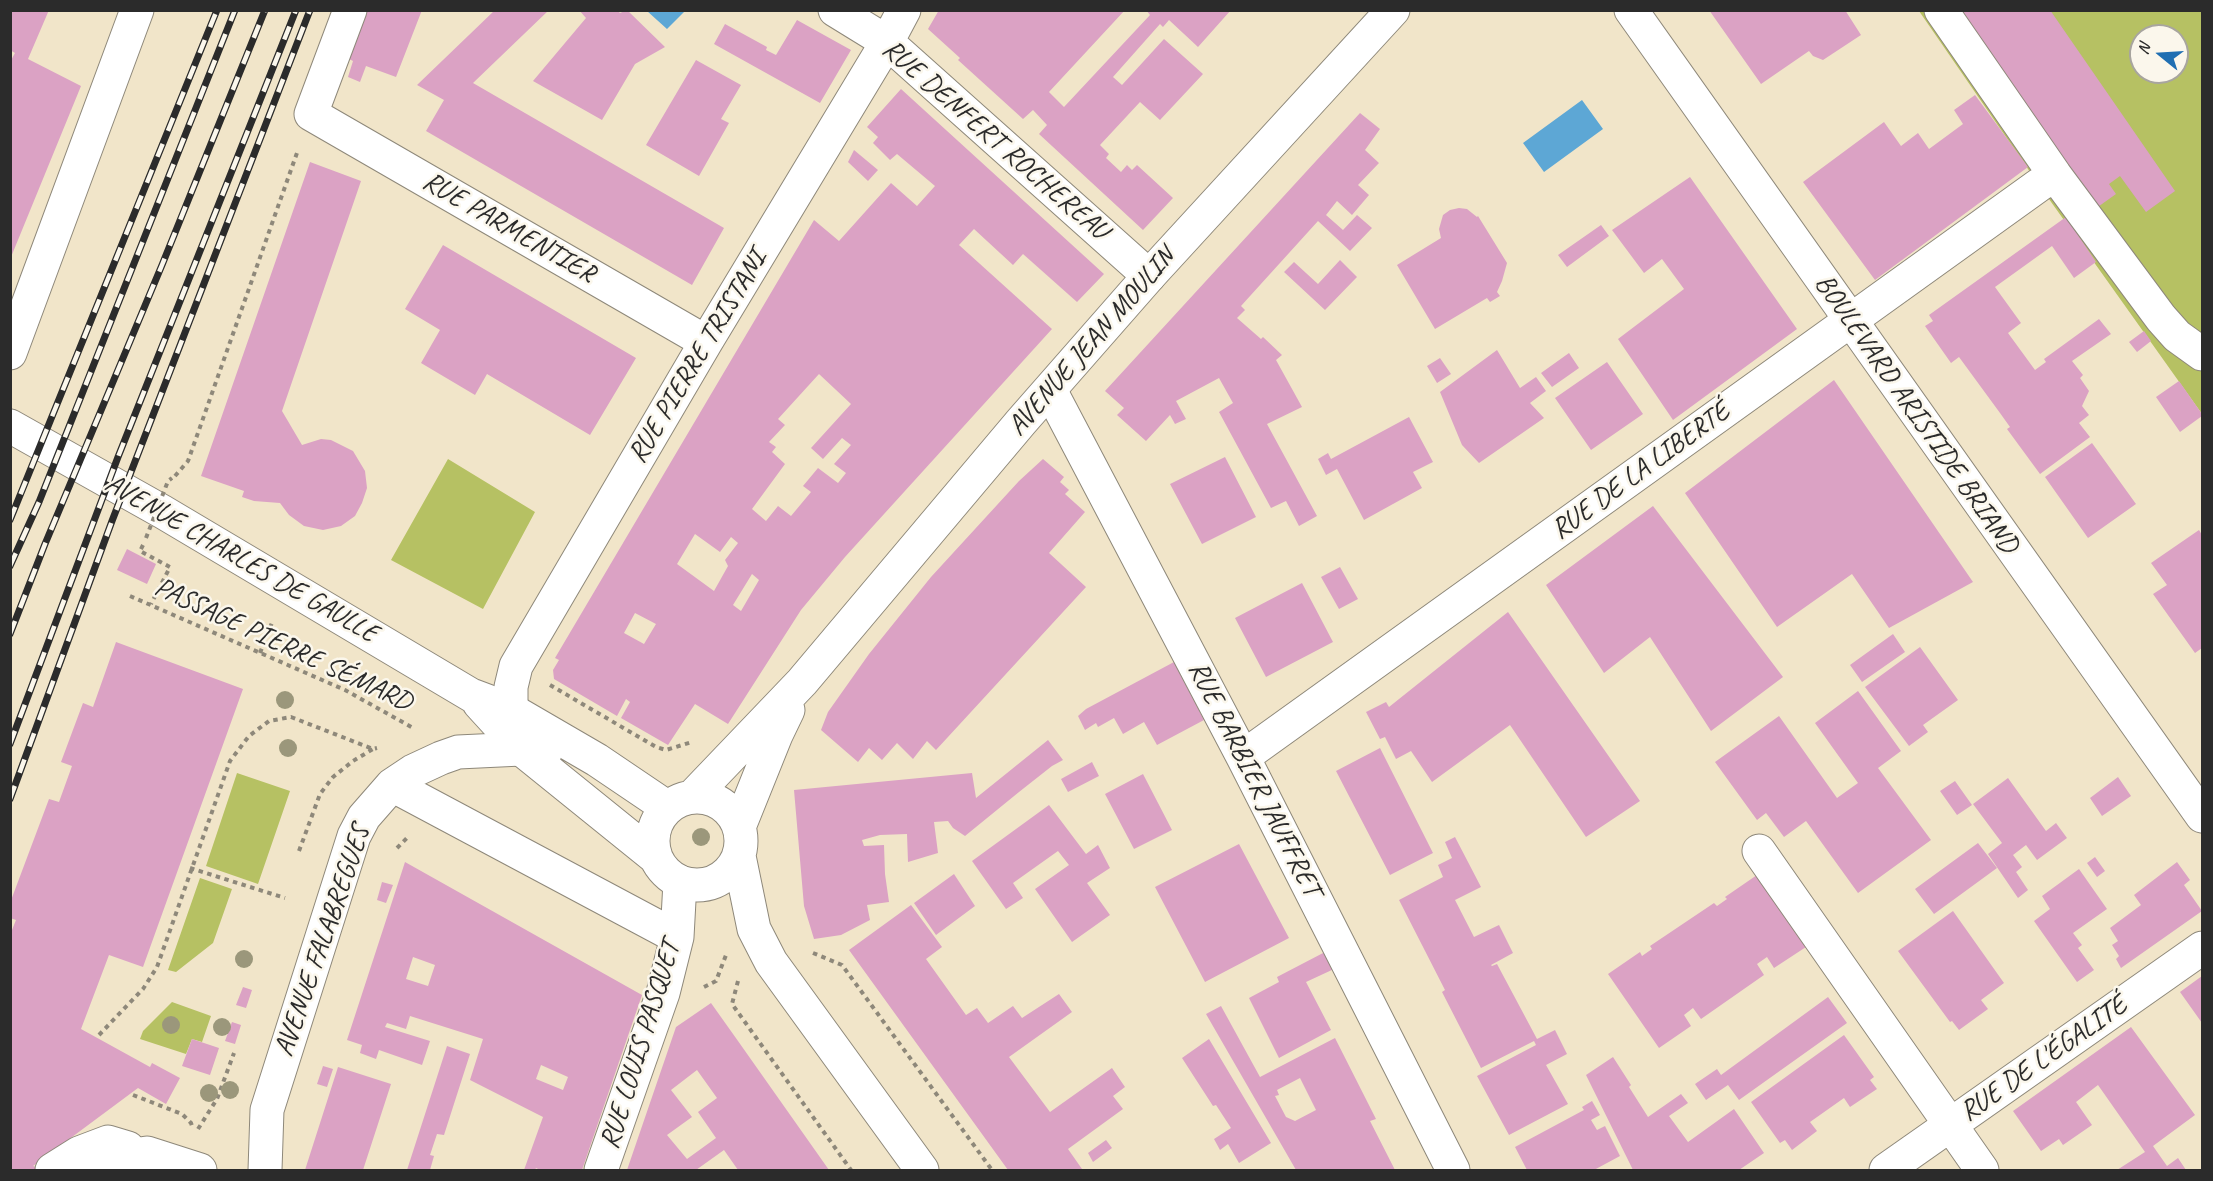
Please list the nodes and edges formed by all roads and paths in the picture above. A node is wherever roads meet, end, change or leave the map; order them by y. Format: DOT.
graph roads {
  1 [pos="137,10"];
  2 [pos="350,10"];
  3 [pos="835,10"];
  4 [pos="904,10"];
  5 [pos="1392,10"];
  6 [pos="1630,10"];
  7 [pos="1941,10"];
  8 [pos="887,42"];
  9 [pos="311,114"];
  10 [pos="2047,180"];
  11 [pos="1149,276"];
  12 [pos="1850,320"];
  13 [pos="706,342"];
  14 [pos="10,352"];
  15 [pos="2202,354"];
  16 [pos="1050,390"];
  17 [pos="10,426"];
  18 [pos="146,538"];
  19 [pos="143,544"];
  20 [pos="130,596"];
  21 [pos="151,604"];
  22 [pos="516,666"];
  23 [pos="802,682"];
  24 [pos="471,695"];
  25 [pos="512,710"];
  26 [pos="410,735"];
  27 [pos="696,740"];
  28 [pos="382,745"];
  29 [pos="374,749"];
  30 [pos="521,749"];
  31 [pos="1243,756"];
  32 [pos="597,760"];
  33 [pos="392,785"];
  34 [pos="680,803"];
  35 [pos="2202,816"];
  36 [pos="739,842"];
  37 [pos="299,851"];
  38 [pos="1760,851"];
  39 [pos="656,858"];
  40 [pos="190,868"];
  41 [pos="690,884"];
  42 [pos="285,898"];
  43 [pos="754,929"];
  44 [pos="677,937"];
  45 [pos="2202,948"];
  46 [pos="809,952"];
  47 [pos="99,1035"];
  48 [pos="234,1053"];
  49 [pos="133,1095"];
  50 [pos="1949,1126"];
  51 [pos="147,1153"];
  52 [pos="52,1170"];
  53 [pos="98,1170"];
  54 [pos="200,1170"];
  55 [pos="265,1170"];
  56 [pos="601,1170"];
  57 [pos="852,1170"];
  58 [pos="922,1170"];
  59 [pos="992,1170"];
  60 [pos="1453,1170"];
  61 [pos="1886,1170"];
  62 [pos="1982,1170"];
  1 -- 14 [label="street"];
  2 -- 9 [label="street"];
  3 -- 8 [label="street, RUE DENFERT ROCHEREAU"];
  4 -- 8 [label="street, RUE PIERRE TRISTANI"];
  5 -- 11 [label="street, AVENUE JEAN MOULIN"];
  6 -- 12 [label="street, BOULEVARD ARISTIDE BRIAND"];
  7 -- 10 [label="street"];
  8 -- 11 [label="street, RUE DENFERT ROCHEREAU"];
  8 -- 13 [label="street, RUE PIERRE TRISTANI"];
  9 -- 13 [label="street, RUE PARMENTIER"];
  9 -- 18 [label="path, bridge"];
  10 -- 12 [label="street, RUE DE LA LIBERTÉ"];
  10 -- 15 [label="street"];
  11 -- 16 [label="street, AVENUE JEAN MOULIN"];
  12 -- 31 [label="street, RUE DE LA LIBERTÉ"];
  12 -- 35 [label="street, BOULEVARD ARISTIDE BRIAND"];
  13 -- 22 [label="street, RUE PIERRE TRISTANI"];
  16 -- 23 [label="street, AVENUE JEAN MOULIN"];
  16 -- 31 [label="street, RUE BARBIER JAUFFRET"];
  17 -- 24 [label="street, AVENUE CHARLES DE GAULLE"];
  19 -- 21 [label="path"];
  20 -- 21 [label="path, PASSAGE PIERRE SÉMARD"];
  21 -- 26 [label="path, PASSAGE PIERRE SÉMARD"];
  22 -- 25 [label="street, RUE PIERRE TRISTANI"];
  22 -- 27 [label="path"];
  23 -- 34 [label="street, AVENUE JEAN MOULIN"];
  23 -- 36 [label="street, AVENUE JEAN MOULIN"];
  24 -- 25 [label="street"];
  24 -- 30 [label="street"];
  25 -- 32 [label="street"];
  28 -- 29 [label="path"];
  29 -- 37 [label="path"];
  29 -- 40 [label="path"];
  30 -- 32 [label="street, AVENUE FALABREGUES"];
  30 -- 33 [label="street, AVENUE FALABREGUES"];
  30 -- 39 [label="street"];
  31 -- 60 [label="street, RUE BARBIER JAUFFRET"];
  32 -- 34 [label="street"];
  33 -- 44 [label="street"];
  33 -- 55 [label="street, AVENUE FALABREGUES"];
  34 -- 36 [label="street"];
  34 -- 39 [label="street"];
  36 -- 41 [label="street"];
  36 -- 43 [label="street"];
  38 -- 50 [label="street"];
  39 -- 41 [label="street"];
  40 -- 42 [label="path"];
  40 -- 47 [label="path"];
  41 -- 43 [label="street"];
  41 -- 44 [label="street, RUE LOUIS PASQUET"];
  43 -- 57 [label="path"];
  43 -- 58 [label="street"];
  44 -- 56 [label="street, RUE LOUIS PASQUET"];
  45 -- 50 [label="street, RUE DE L'ÉGALITÉ"];
  46 -- 59 [label="path"];
  48 -- 49 [label="path"];
  50 -- 61 [label="street, RUE DE L'ÉGALITÉ"];
  50 -- 62 [label="street"];
  51 -- 52 [label="street"];
  51 -- 53 [label="street"];
  51 -- 54 [label="street"];
}
